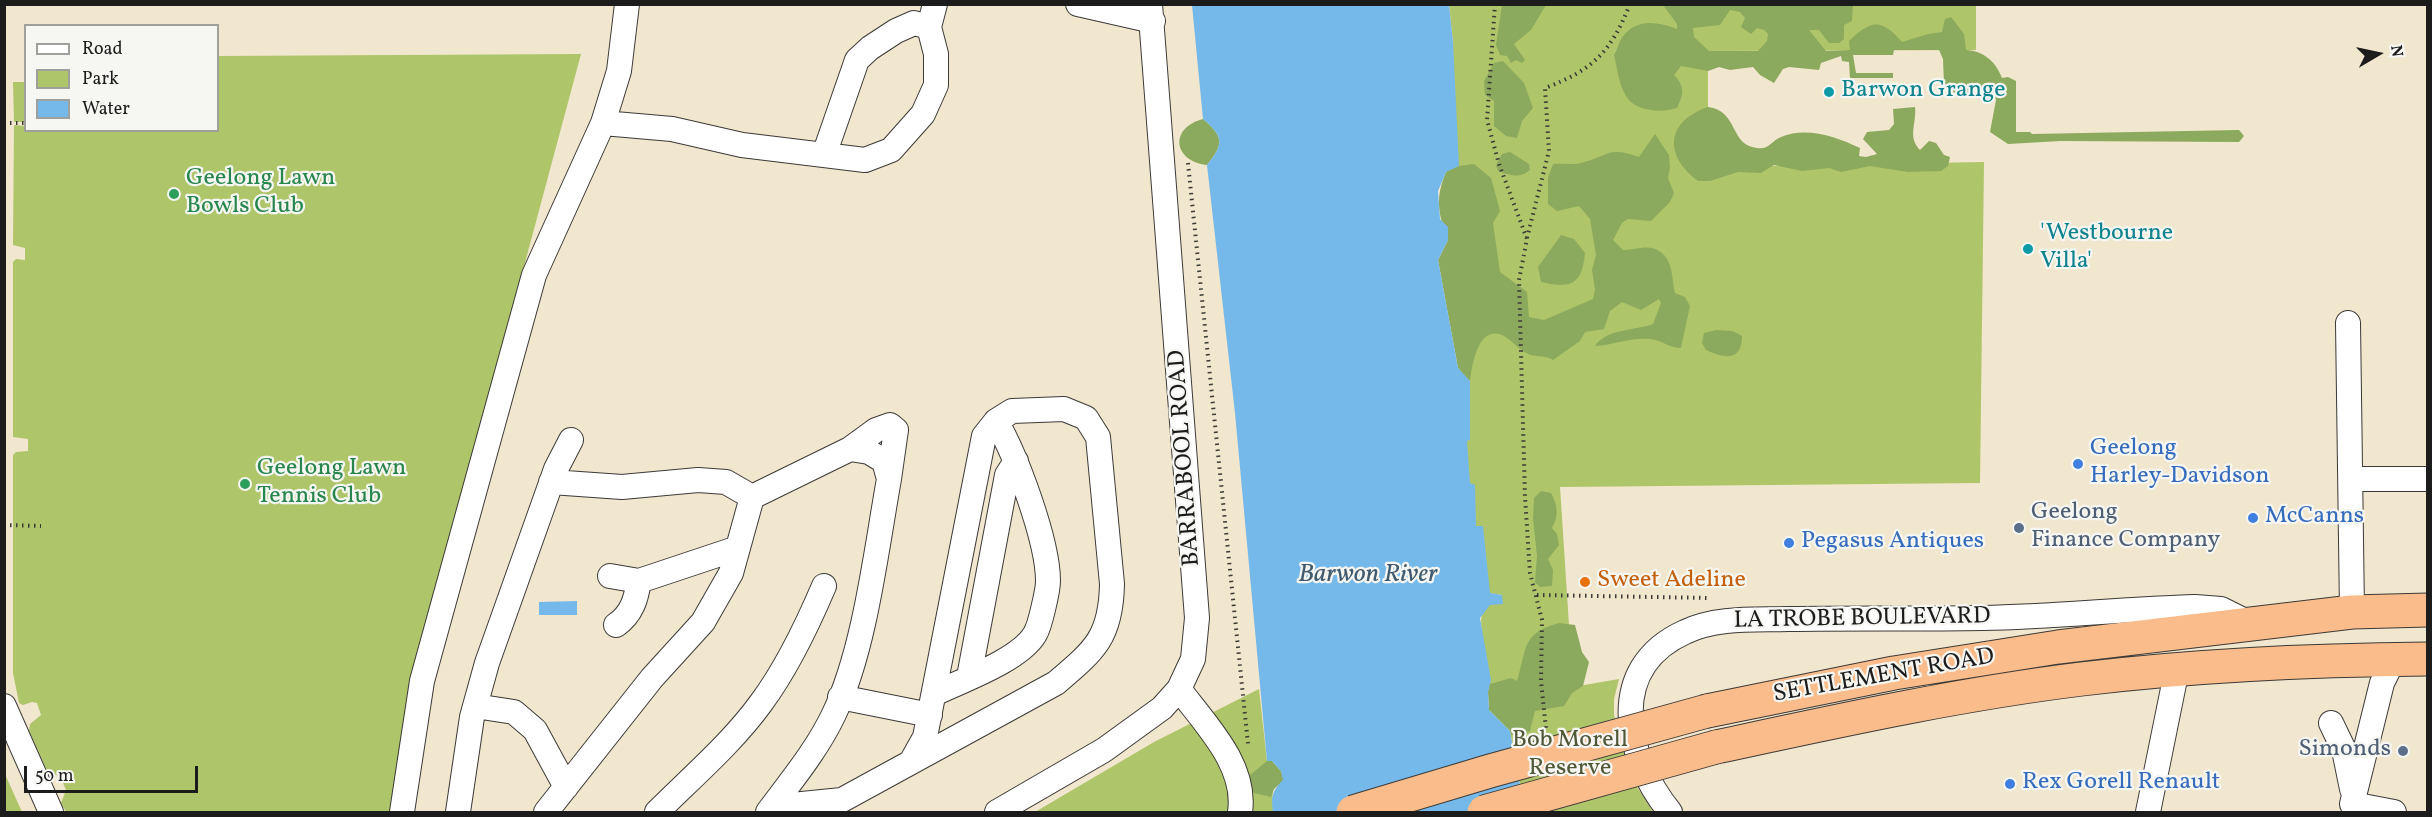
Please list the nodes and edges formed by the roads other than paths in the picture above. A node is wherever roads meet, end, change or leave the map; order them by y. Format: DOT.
graph roads {
  1 [pos="627,4"];
  2 [pos="1078,4"];
  3 [pos="1151,13"];
  4 [pos="932,16"];
  5 [pos="603,123"];
  6 [pos="824,155"];
  7 [pos="2348,323"];
  8 [pos="996,421"];
  9 [pos="571,440"];
  10 [pos="850,449"];
  11 [pos="1016,461"];
  12 [pos="889,479"];
  13 [pos="2351,479"];
  14 [pos="2427,479"];
  15 [pos="551,482"];
  16 [pos="752,497"];
  17 [pos="738,548"];
  18 [pos="610,576"];
  19 [pos="639,581"];
  20 [pos="824,586"];
  21 [pos="2427,610"];
  22 [pos="2352,612"];
  23 [pos="2248,623"];
  24 [pos="616,625"];
  25 [pos="2394,659"];
  26 [pos="2427,659"];
  27 [pos="2354,660"];
  28 [pos="2177,669"];
  29 [pos="969,677"];
  30 [pos="1179,689"];
  31 [pos="840,697"];
  32 [pos="932,704"];
  33 [pos="4,706"];
  34 [pos="475,706"];
  35 [pos="2331,723"];
  36 [pos="911,762"];
  37 [pos="566,787"];
  38 [pos="2352,808"];
  39 [pos="770,810"];
  40 [pos="51,813"];
  41 [pos="402,813"];
  42 [pos="458,813"];
  43 [pos="546,813"];
  44 [pos="657,813"];
  45 [pos="997,813"];
  46 [pos="1240,813"];
  47 [pos="1353,813"];
  48 [pos="1484,813"];
  49 [pos="1670,813"];
  50 [pos="2148,813"];
  51 [pos="2394,813"];
  1 -- 5 [label="street"];
  2 -- 3 [label="street"];
  3 -- 30 [label="street, BARRABOOL ROAD"];
  4 -- 6 [label="street"];
  4 -- 6 [label="street"];
  5 -- 6 [label="street"];
  5 -- 41 [label="street"];
  7 -- 13 [label="street"];
  8 -- 11 [label="street"];
  8 -- 32 [label="street"];
  8 -- 36 [label="street"];
  9 -- 15 [label="street"];
  10 -- 12 [label="street"];
  10 -- 12 [label="street"];
  10 -- 16 [label="street"];
  11 -- 29 [label="street"];
  11 -- 29 [label="street"];
  12 -- 31 [label="street"];
  13 -- 14 [label="street"];
  13 -- 22 [label="street"];
  15 -- 16 [label="street"];
  15 -- 34 [label="street"];
  16 -- 17 [label="street"];
  17 -- 19 [label="street"];
  17 -- 37 [label="street"];
  18 -- 19 [label="street"];
  19 -- 24 [label="street"];
  20 -- 44 [label="street"];
  21 -- 22 [label="highway, SETTLEMENT ROAD"];
  22 -- 23 [label="highway, SETTLEMENT ROAD"];
  22 -- 27 [label="highway"];
  23 -- 47 [label="highway, SETTLEMENT ROAD, bridge"];
  23 -- 49 [label="street, LA TROBE BOULEVARD"];
  25 -- 26 [label="highway, SETTLEMENT ROAD"];
  25 -- 27 [label="highway, SETTLEMENT ROAD"];
  25 -- 38 [label="street"];
  27 -- 28 [label="highway, SETTLEMENT ROAD"];
  28 -- 48 [label="highway, SETTLEMENT ROAD, bridge"];
  28 -- 50 [label="street"];
  29 -- 32 [label="street"];
  30 -- 45 [label="street, BARRABOOL ROAD"];
  30 -- 46 [label="street"];
  31 -- 32 [label="street"];
  31 -- 39 [label="street"];
  32 -- 36 [label="street"];
  33 -- 40 [label="street"];
  34 -- 37 [label="street"];
  34 -- 42 [label="street"];
  35 -- 38 [label="street"];
  36 -- 39 [label="street"];
  37 -- 43 [label="street"];
  38 -- 51 [label="street"];
}
